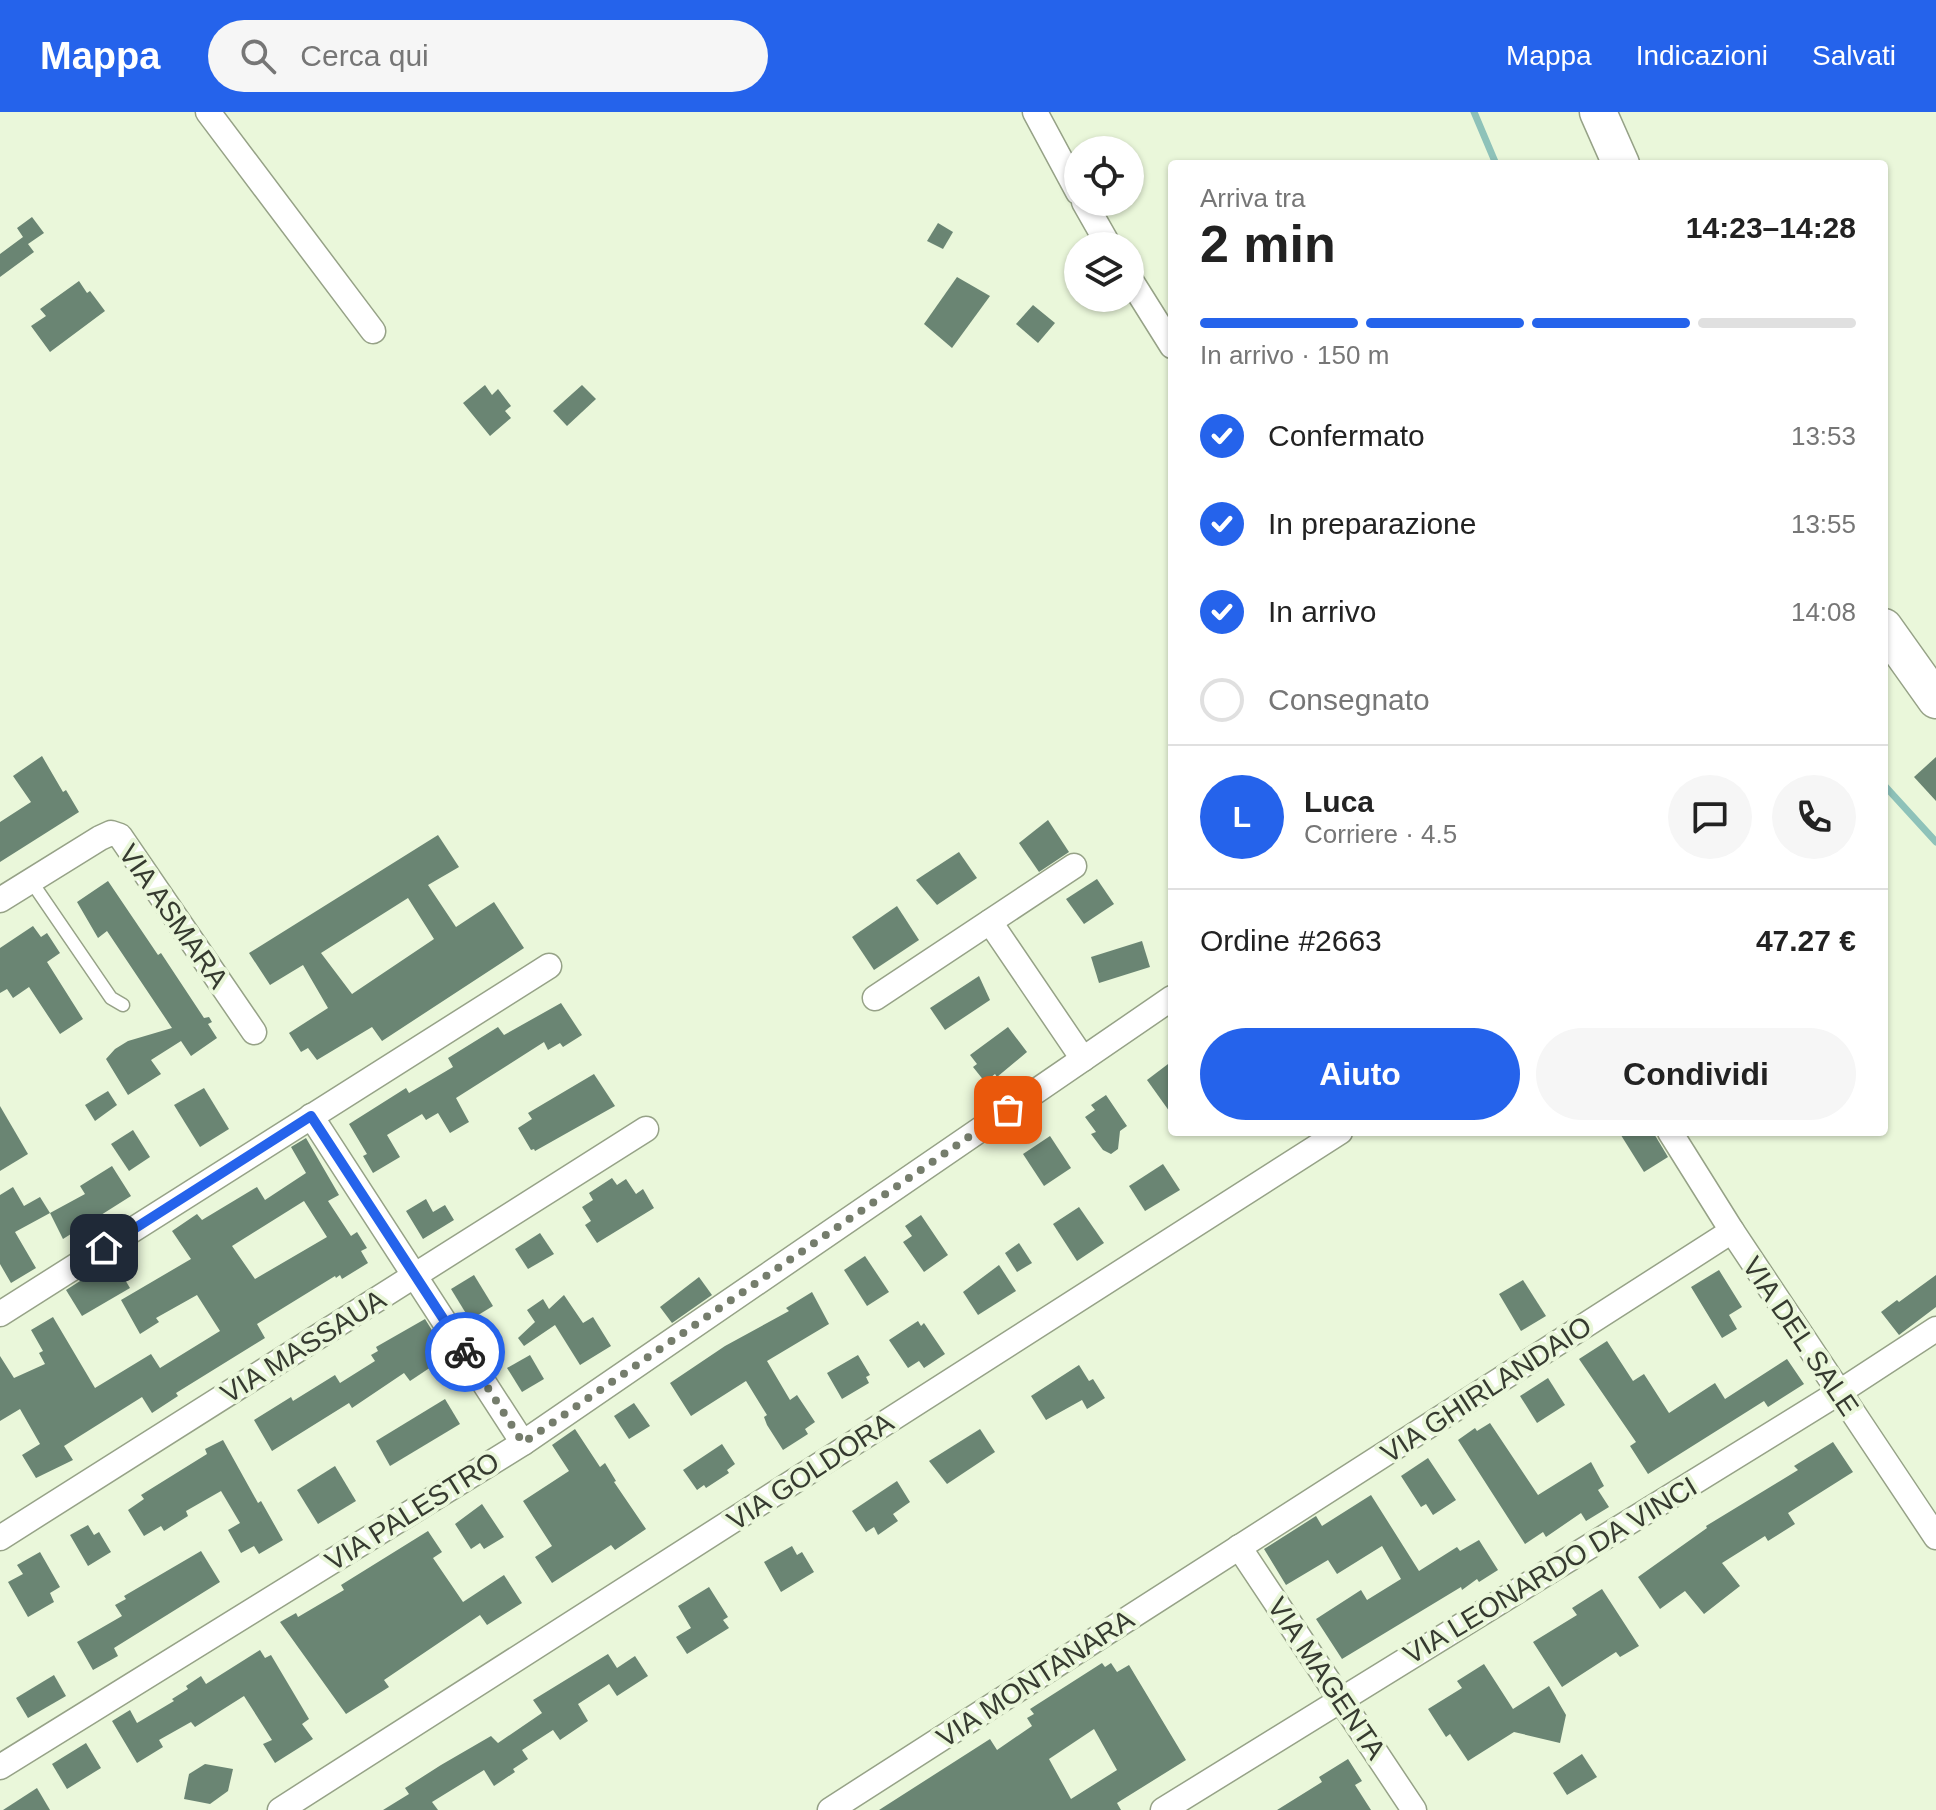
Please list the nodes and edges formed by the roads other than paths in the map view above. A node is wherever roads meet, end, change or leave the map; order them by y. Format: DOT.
graph roads {
  1 [pos="208,112"];
  2 [pos="1035,112"];
  3 [pos="1598,112"];
  4 [pos="1619,160"];
  5 [pos="1064,166"];
  6 [pos="1144,301"];
  7 [pos="373,331"];
  8 [pos="1168,340"];
  9 [pos="1888,633"];
  10 [pos="1936,700"];
  11 [pos="1074,866"];
  12 [pos="31,881"];
  13 [pos="0,900"];
  14 [pos="990,922"];
  15 [pos="549,966"];
  16 [pos="875,998"];
  17 [pos="1168,1001"];
  18 [pos="123,1005"];
  19 [pos="254,1032"];
  20 [pos="1083,1059"];
  21 [pos="311,1116"];
  22 [pos="646,1129"];
  23 [pos="1334,1136"];
  24 [pos="1673,1136"];
  25 [pos="1732,1231"];
  26 [pos="415,1274"];
  27 [pos="0,1314"];
  28 [pos="1936,1329"];
  29 [pos="1838,1393"];
  30 [pos="523,1443"];
  31 [pos="1936,1537"];
  32 [pos="0,1538"];
  33 [pos="1239,1547"];
  34 [pos="1340,1698"];
  35 [pos="0,1767"];
  36 [pos="280,1810"];
  37 [pos="830,1810"];
  38 [pos="1163,1810"];
  39 [pos="1414,1810"];
  1 -- 7 [label="street"];
  2 -- 5 [label="street"];
  3 -- 4 [label="main road"];
  6 -- 8 [label="street"];
  9 -- 10 [label="main road"];
  11 -- 14 [label="street"];
  12 -- 13 [label="street, VIA ASMARA"];
  12 -- 18 [label="lane"];
  12 -- 19 [label="street, VIA ASMARA"];
  14 -- 16 [label="street"];
  14 -- 20 [label="street"];
  15 -- 21 [label="street"];
  17 -- 20 [label="street, VIA PALESTRO"];
  20 -- 30 [label="street, VIA PALESTRO"];
  21 -- 26 [label="street"];
  21 -- 27 [label="street"];
  22 -- 26 [label="street, VIA MASSAUA"];
  23 -- 36 [label="street, VIA GOLDORA"];
  24 -- 25 [label="street, VIA DEL SALE"];
  25 -- 29 [label="street, VIA DEL SALE"];
  25 -- 33 [label="street, VIA GHIRLANDAIO"];
  26 -- 30 [label="street"];
  26 -- 32 [label="street, VIA MASSAUA"];
  28 -- 29 [label="street, VIA LEONARDO DA VINCI"];
  29 -- 31 [label="street, VIA DEL SALE"];
  29 -- 34 [label="street, VIA LEONARDO DA VINCI"];
  30 -- 35 [label="street, VIA PALESTRO"];
  33 -- 34 [label="street, VIA MAGENTA"];
  33 -- 37 [label="street, VIA MONTANARA"];
  34 -- 38 [label="street, VIA LEONARDO DA VINCI"];
  34 -- 39 [label="street, VIA MAGENTA"];
}
